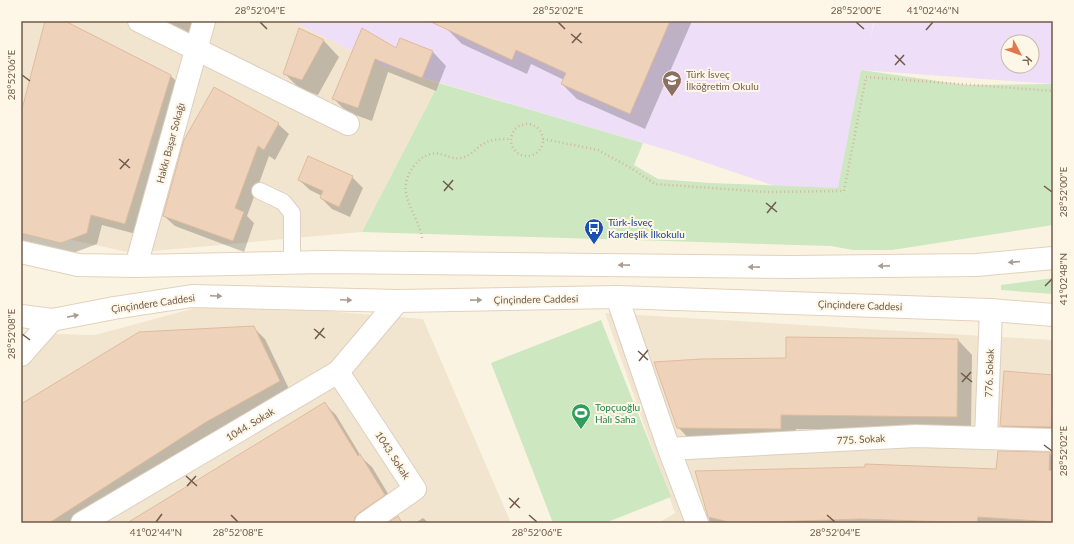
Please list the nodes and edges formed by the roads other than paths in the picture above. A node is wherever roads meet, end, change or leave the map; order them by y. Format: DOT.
graph roads {
  1 [pos="139,21"];
  2 [pos="204,21"];
  3 [pos="195,49"];
  4 [pos="348,124"];
  5 [pos="260,191"];
  6 [pos="21,252"];
  7 [pos="1053,258"];
  8 [pos="292,262"];
  9 [pos="136,266"];
  10 [pos="617,297"];
  11 [pos="398,301"];
  12 [pos="991,310"];
  13 [pos="1053,315"];
  14 [pos="21,316"];
  15 [pos="52,320"];
  16 [pos="21,355"];
  17 [pos="338,372"];
  18 [pos="986,437"];
  19 [pos="1053,440"];
  20 [pos="669,449"];
  21 [pos="692,521"];
  22 [pos="82,523"];
  23 [pos="366,523"];
  1 -- 3 [label="main road"];
  2 -- 3 [label="main road, Hakkı Başar Sokağı"];
  3 -- 4 [label="main road"];
  3 -- 9 [label="main road, Hakkı Başar Sokağı"];
  5 -- 8 [label="lane"];
  6 -- 9 [label="main road"];
  7 -- 8 [label="main road, one-way"];
  8 -- 9 [label="main road"];
  11 -- 10 [label="main road, Çinçindere Caddesi, one-way"];
  10 -- 12 [label="main road, Çinçindere Caddesi"];
  10 -- 20 [label="main road"];
  15 -- 11 [label="main road, Çinçindere Caddesi, one-way"];
  11 -- 17 [label="main road, 1044. Sokak"];
  12 -- 13 [label="main road, Çinçindere Caddesi"];
  12 -- 18 [label="main road, 776. Sokak"];
  14 -- 15 [label="main road, Çinçindere Caddesi"];
  15 -- 16 [label="main road"];
  17 -- 22 [label="main road, 1044. Sokak"];
  17 -- 23 [label="main road, 1043. Sokak"];
  18 -- 19 [label="main road, 775. Sokak"];
  18 -- 20 [label="main road, 775. Sokak"];
  20 -- 21 [label="main road"];
}
